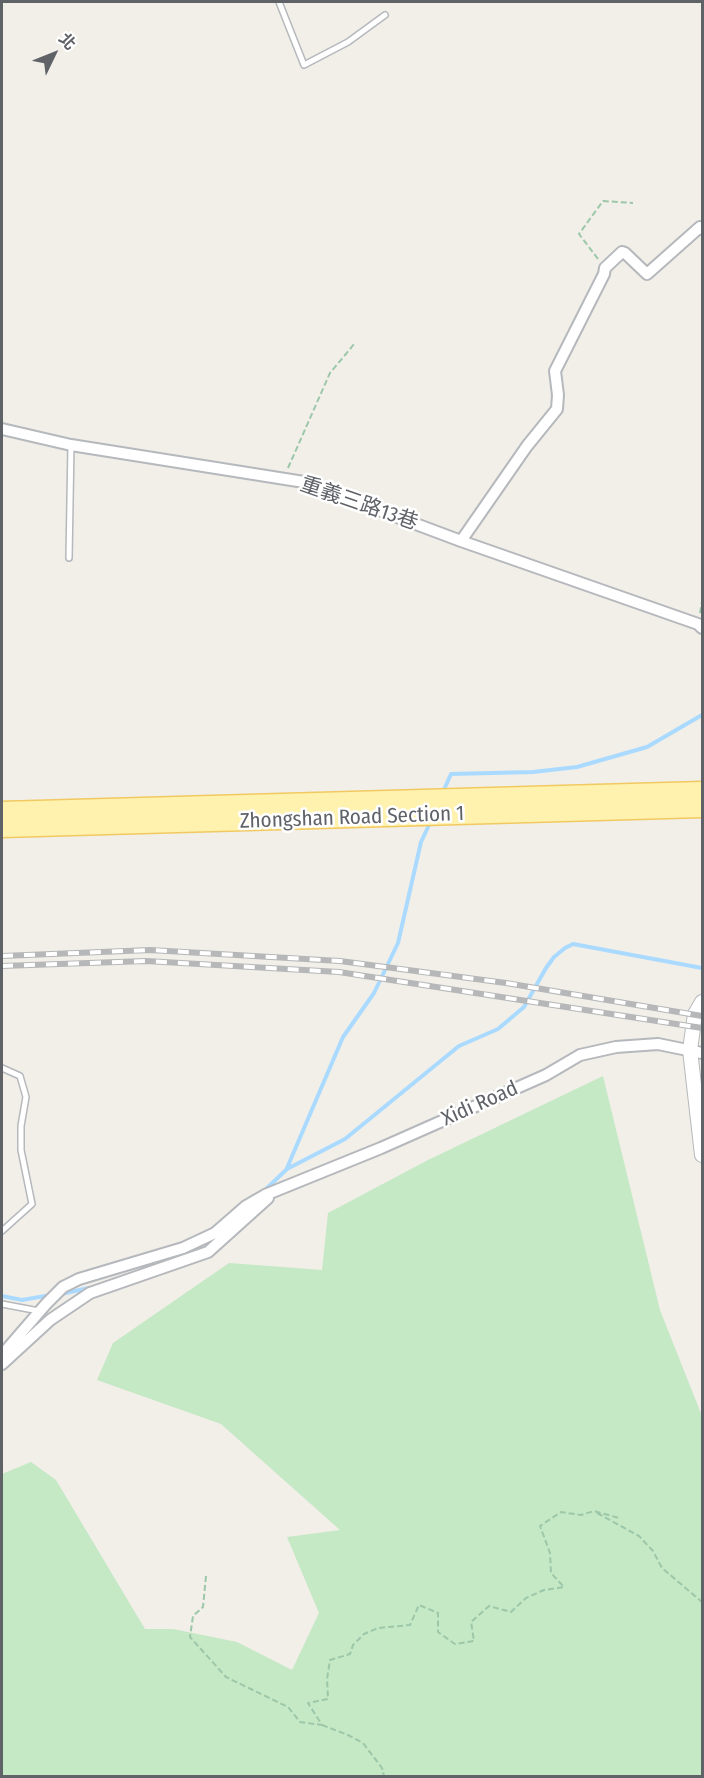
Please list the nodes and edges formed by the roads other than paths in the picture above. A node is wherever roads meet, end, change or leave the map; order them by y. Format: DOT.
graph roads {
  1 [pos="279,2"];
  2 [pos="385,15"];
  3 [pos="702,229"];
  4 [pos="2,429"];
  5 [pos="71,445"];
  6 [pos="461,541"];
  7 [pos="69,558"];
  8 [pos="702,628"];
  9 [pos="702,791"];
  10 [pos="702,808"];
  11 [pos="2,811"];
  12 [pos="2,828"];
  13 [pos="702,1002"];
  14 [pos="696,1052"];
  15 [pos="2,1068"];
  16 [pos="702,1155"];
  17 [pos="269,1193"];
  18 [pos="2,1231"];
  19 [pos="2,1304"];
  20 [pos="43,1308"];
  21 [pos="2,1355"];
  22 [pos="2,1364"];
  1 -- 2 [label="lane"];
  3 -- 6 [label="street"];
  4 -- 5 [label="street, 重義三路13巷"];
  5 -- 6 [label="street, 重義三路13巷"];
  5 -- 7 [label="lane"];
  6 -- 8 [label="street, 重義三路13巷"];
  9 -- 11 [label="main road, Zhongshan Road Section 1"];
  10 -- 12 [label="main road, Zhongshan Road Section 1"];
  13 -- 14 [label="street"];
  14 -- 16 [label="street"];
  14 -- 17 [label="street, Xidi Road"];
  15 -- 18 [label="lane"];
  17 -- 20 [label="street, Xidi Road"];
  17 -- 22 [label="street, Xidi Road"];
  19 -- 20 [label="lane"];
  20 -- 21 [label="street, Xidi Road"];
}
